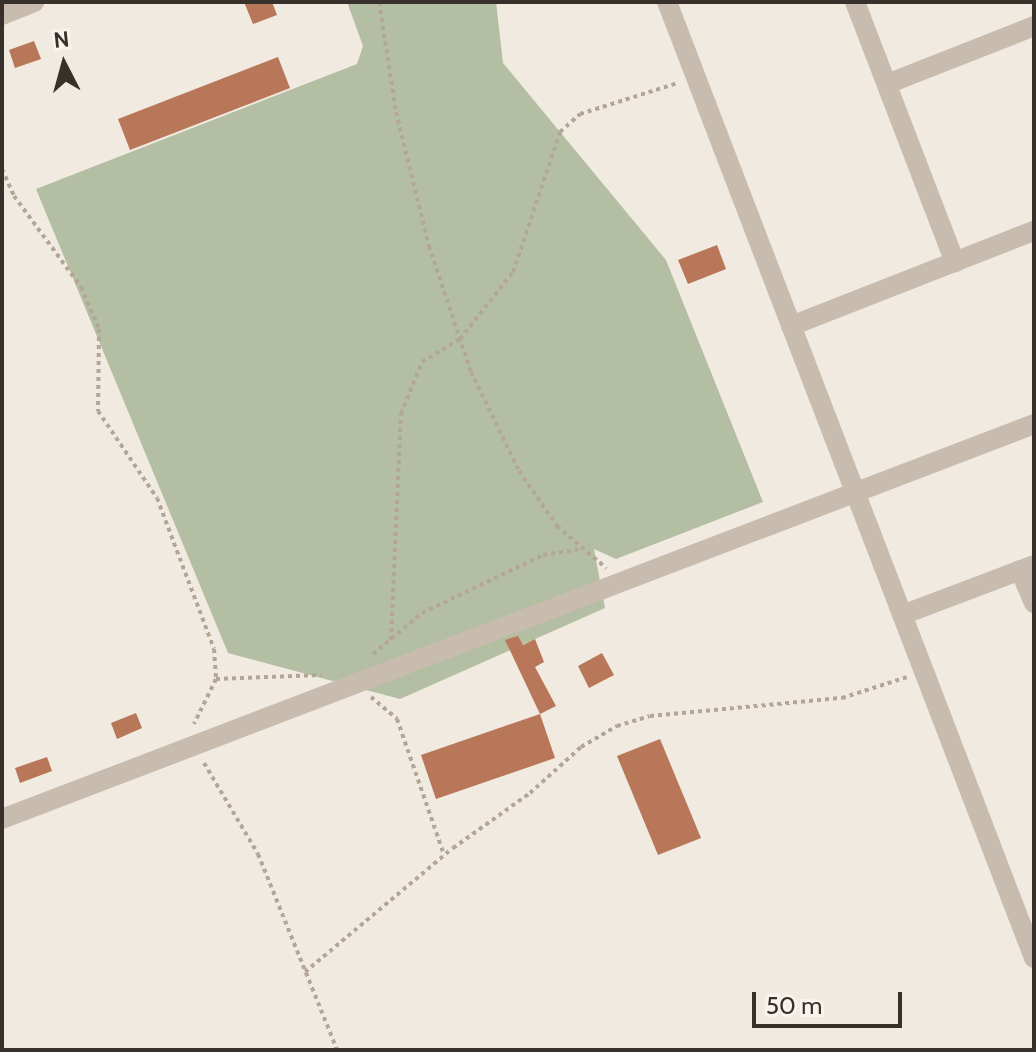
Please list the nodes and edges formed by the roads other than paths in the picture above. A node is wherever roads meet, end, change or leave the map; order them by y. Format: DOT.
graph roads {
  1 [pos="35,2"];
  2 [pos="667,2"];
  3 [pos="855,2"];
  4 [pos="2,15"];
  5 [pos="1034,26"];
  6 [pos="887,84"];
  7 [pos="1034,231"];
  8 [pos="955,262"];
  9 [pos="791,326"];
  10 [pos="1034,424"];
  11 [pos="855,493"];
  12 [pos="1027,568"];
  13 [pos="1034,603"];
  14 [pos="902,615"];
  15 [pos="2,819"];
  16 [pos="1034,958"];
  1 -- 4 [label="street"];
  2 -- 9 [label="street"];
  3 -- 6 [label="street"];
  5 -- 6 [label="street"];
  6 -- 8 [label="street"];
  7 -- 8 [label="street"];
  8 -- 9 [label="street"];
  9 -- 11 [label="street"];
  10 -- 11 [label="street"];
  11 -- 14 [label="street"];
  11 -- 15 [label="street"];
  12 -- 13 [label="street"];
  12 -- 14 [label="street"];
  14 -- 16 [label="street"];
}
